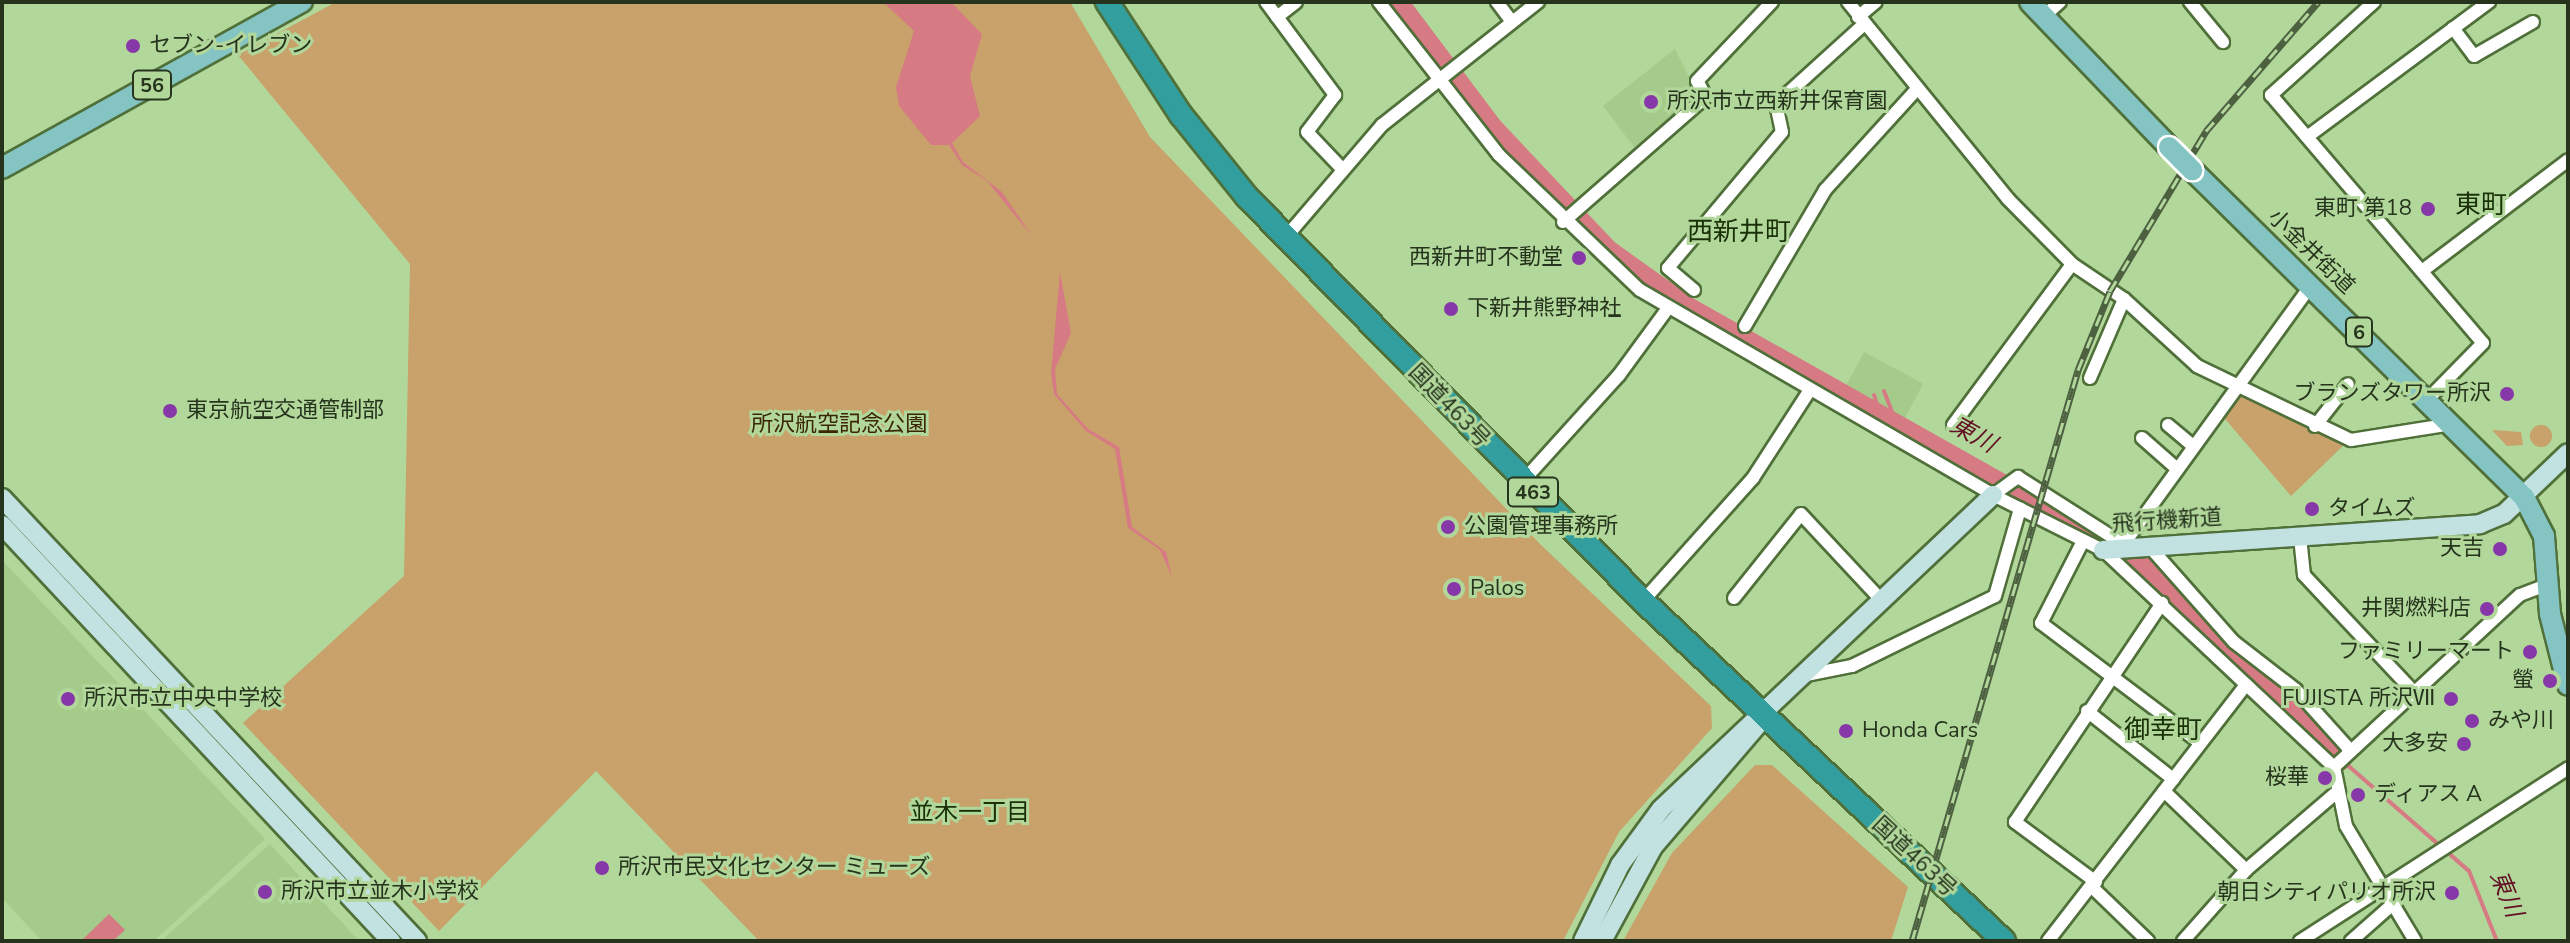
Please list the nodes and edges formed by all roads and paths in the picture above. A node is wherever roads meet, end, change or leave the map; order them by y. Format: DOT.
graph roads {
  1 [pos="302,2"];
  2 [pos="1107,2"];
  3 [pos="1266,2"];
  4 [pos="1296,2"];
  5 [pos="1379,2"];
  6 [pos="1497,2"];
  7 [pos="1538,2"];
  8 [pos="1772,2"];
  9 [pos="1848,2"];
  10 [pos="1876,2"];
  11 [pos="2060,2"];
  12 [pos="2190,2"];
  13 [pos="2374,2"];
  14 [pos="2489,2"];
  15 [pos="2036,10"];
  16 [pos="1277,17"];
  17 [pos="1860,21"];
  18 [pos="1512,22"];
  19 [pos="2533,22"];
  20 [pos="2453,28"];
  21 [pos="2223,42"];
  22 [pos="1442,77"];
  23 [pos="1917,89"];
  24 [pos="2307,137"];
  25 [pos="2568,160"];
  26 [pos="3,165"];
  27 [pos="1343,170"];
  28 [pos="1565,220"];
  29 [pos="1286,237"];
  30 [pos="2072,264"];
  31 [pos="2422,271"];
  32 [pos="2311,285"];
  33 [pos="1694,290"];
  34 [pos="2124,299"];
  35 [pos="1668,308"];
  36 [pos="1745,326"];
  37 [pos="2090,378"];
  38 [pos="2348,384"];
  39 [pos="2234,386"];
  40 [pos="1810,390"];
  41 [pos="2428,399"];
  42 [pos="2453,424"];
  43 [pos="1953,425"];
  44 [pos="2168,425"];
  45 [pos="2315,426"];
  46 [pos="2142,438"];
  47 [pos="2192,445"];
  48 [pos="2568,455"];
  49 [pos="2176,468"];
  50 [pos="1522,482"];
  51 [pos="1994,493"];
  52 [pos="2524,497"];
  53 [pos="2,498"];
  54 [pos="2020,509"];
  55 [pos="2,525"];
  56 [pos="2300,537"];
  57 [pos="2082,543"];
  58 [pos="2149,546"];
  59 [pos="2116,549"];
  60 [pos="2546,585"];
  61 [pos="1734,598"];
  62 [pos="1643,601"];
  63 [pos="1883,602"];
  64 [pos="2162,603"];
  65 [pos="1806,675"];
  66 [pos="2111,675"];
  67 [pos="2246,685"];
  68 [pos="2568,685"];
  69 [pos="2415,693"];
  70 [pos="2087,711"];
  71 [pos="1763,718"];
  72 [pos="2200,743"];
  73 [pos="2342,760"];
  74 [pos="2568,768"];
  75 [pos="2173,779"];
  76 [pos="2164,791"];
  77 [pos="2337,792"];
  78 [pos="2246,870"];
  79 [pos="2094,884"];
  80 [pos="2383,884"];
  81 [pos="2394,903"];
  82 [pos="391,941"];
  83 [pos="417,941"];
  84 [pos="1583,941"];
  85 [pos="1602,941"];
  86 [pos="2004,941"];
  87 [pos="2048,941"];
  88 [pos="2148,941"];
  89 [pos="2183,941"];
  90 [pos="2300,941"];
  91 [pos="2351,941"];
  92 [pos="2415,941"];
  1 -- 26 [label="main road, 56"];
  2 -- 29 [label="highway, 国道463号 / 463"];
  3 -- 16 [label="street"];
  4 -- 16 [label="street"];
  5 -- 22 [label="street, 飛行機新道"];
  6 -- 18 [label="street"];
  7 -- 18 [label="street"];
  8 -- 28 [label="street"];
  9 -- 17 [label="street"];
  10 -- 17 [label="street"];
  11 -- 15 [label="street"];
  12 -- 21 [label="street"];
  13 -- 24 [label="street"];
  14 -- 20 [label="street"];
  15 -- 32 [label="main road, 小金井街道 / 6, bridge"];
  16 -- 27 [label="street"];
  17 -- 23 [label="street"];
  17 -- 33 [label="street"];
  18 -- 22 [label="street"];
  19 -- 20 [label="street"];
  20 -- 24 [label="street"];
  22 -- 27 [label="street"];
  22 -- 28 [label="street, 飛行機新道"];
  23 -- 30 [label="street"];
  23 -- 36 [label="street"];
  24 -- 31 [label="street"];
  25 -- 31 [label="street"];
  27 -- 29 [label="street"];
  28 -- 35 [label="street, 飛行機新道"];
  29 -- 50 [label="highway, 国道463号 / 463"];
  30 -- 34 [label="street"];
  30 -- 43 [label="street"];
  31 -- 41 [label="street"];
  32 -- 39 [label="street"];
  32 -- 41 [label="main road, 小金井街道 / 6"];
  34 -- 37 [label="street"];
  34 -- 39 [label="street"];
  35 -- 40 [label="street, 飛行機新道"];
  35 -- 50 [label="street"];
  38 -- 45 [label="street"];
  39 -- 45 [label="street"];
  39 -- 47 [label="street"];
  40 -- 51 [label="street, 飛行機新道"];
  40 -- 62 [label="street"];
  41 -- 42 [label="main road, 小金井街道 / 6"];
  42 -- 45 [label="street"];
  42 -- 52 [label="main road, 小金井街道 / 6"];
  44 -- 47 [label="street"];
  46 -- 49 [label="street"];
  47 -- 49 [label="street"];
  48 -- 52 [label="street, 飛行機新道"];
  49 -- 59 [label="street"];
  50 -- 62 [label="highway, 国道463号 / 463"];
  51 -- 54 [label="street, 飛行機新道"];
  51 -- 59 [label="street"];
  51 -- 63 [label="street"];
  52 -- 56 [label="street, 飛行機新道"];
  52 -- 60 [label="main road, 小金井街道 / 6"];
  53 -- 83 [label="street"];
  54 -- 57 [label="street, 飛行機新道"];
  54 -- 65 [label="street"];
  55 -- 82 [label="street"];
  56 -- 58 [label="street, 飛行機新道"];
  56 -- 69 [label="street"];
  57 -- 59 [label="street, 飛行機新道"];
  57 -- 66 [label="street"];
  58 -- 59 [label="street, 飛行機新道"];
  58 -- 73 [label="street"];
  59 -- 64 [label="street"];
  60 -- 68 [label="main road, 小金井街道 / 6"];
  60 -- 69 [label="street"];
  61 -- 63 [label="street"];
  62 -- 71 [label="highway, 国道463号 / 463"];
  63 -- 65 [label="street"];
  64 -- 66 [label="street"];
  64 -- 67 [label="street"];
  65 -- 71 [label="street"];
  66 -- 70 [label="street"];
  66 -- 72 [label="street"];
  67 -- 72 [label="street"];
  67 -- 73 [label="street"];
  69 -- 73 [label="street"];
  70 -- 75 [label="street"];
  70 -- 79 [label="street"];
  71 -- 84 [label="street"];
  71 -- 85 [label="street"];
  71 -- 86 [label="highway, 国道463号 / 463"];
  72 -- 75 [label="street"];
  73 -- 77 [label="street"];
  74 -- 80 [label="street"];
  75 -- 76 [label="street"];
  76 -- 78 [label="street"];
  76 -- 79 [label="street"];
  77 -- 78 [label="street"];
  77 -- 80 [label="street"];
  78 -- 89 [label="street"];
  79 -- 87 [label="street"];
  79 -- 88 [label="street"];
  80 -- 81 [label="street"];
  80 -- 90 [label="street"];
  81 -- 91 [label="street"];
  81 -- 92 [label="street"];
}
